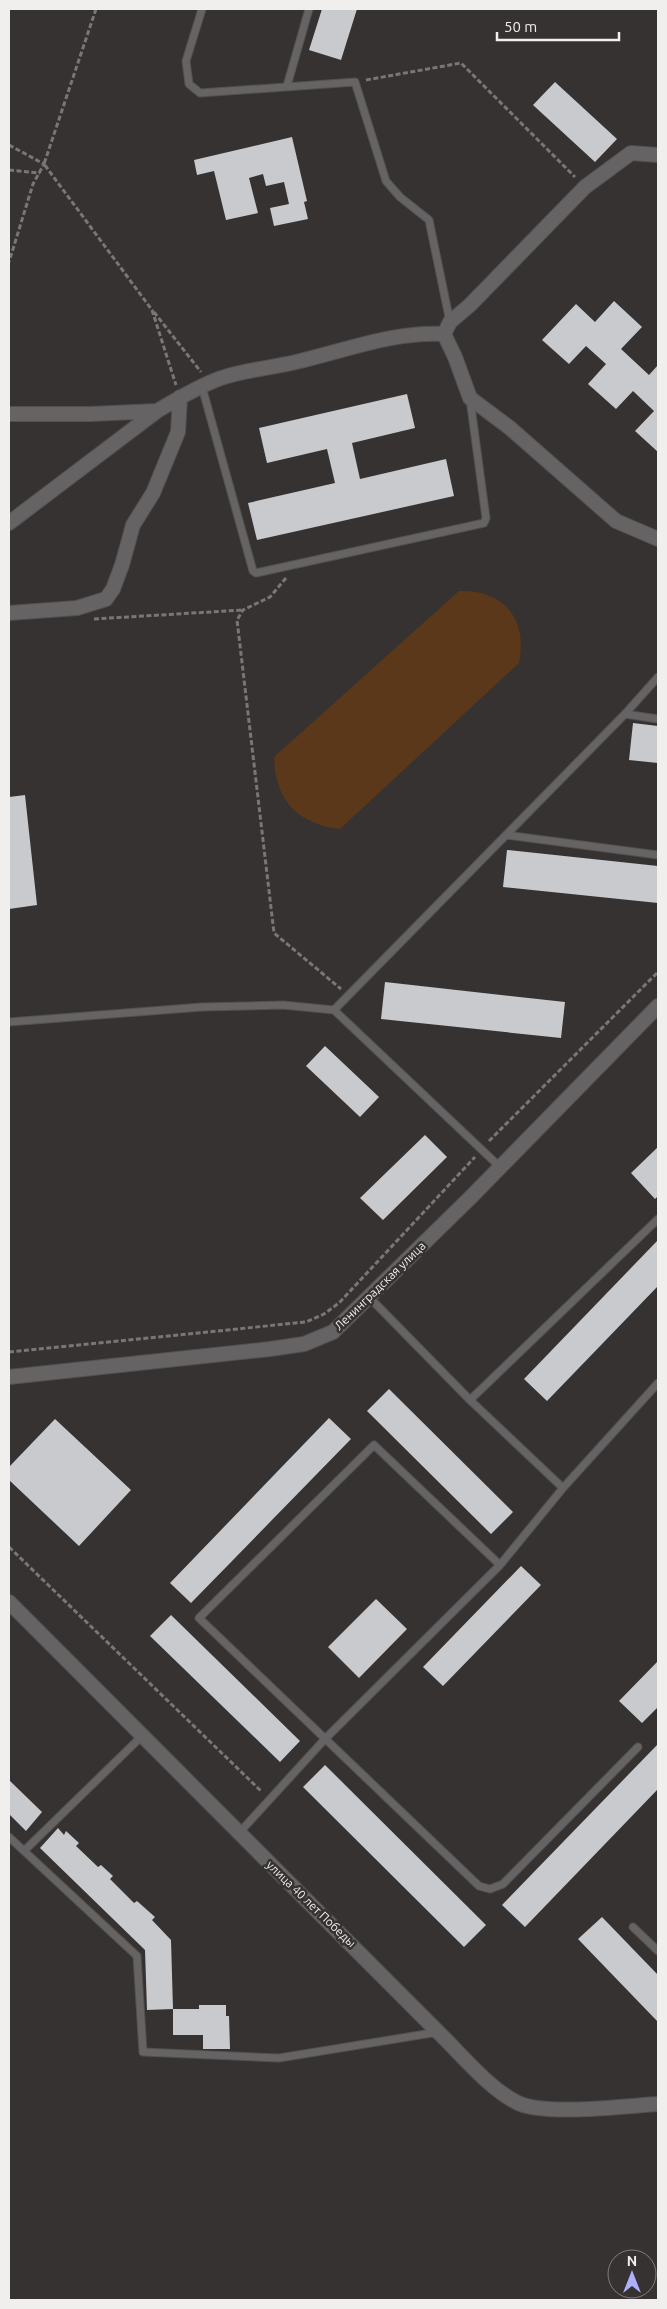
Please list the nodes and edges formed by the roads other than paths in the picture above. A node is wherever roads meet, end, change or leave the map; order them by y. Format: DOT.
graph roads {
  1 [pos="202,9"];
  2 [pos="309,9"];
  3 [pos="287,86"];
  4 [pos="658,155"];
  5 [pos="447,328"];
  6 [pos="206,385"];
  7 [pos="180,397"];
  8 [pos="470,398"];
  9 [pos="157,411"];
  10 [pos="9,414"];
  11 [pos="9,522"];
  12 [pos="658,539"];
  13 [pos="9,613"];
  14 [pos="658,677"];
  15 [pos="625,714"];
  16 [pos="658,719"];
  17 [pos="506,835"];
  18 [pos="658,855"];
  19 [pos="658,1006"];
  20 [pos="334,1010"];
  21 [pos="9,1022"];
  22 [pos="500,1167"];
  23 [pos="658,1219"];
  24 [pos="370,1298"];
  25 [pos="9,1377"];
  26 [pos="658,1383"];
  27 [pos="470,1400"];
  28 [pos="563,1488"];
  29 [pos="500,1565"];
  30 [pos="9,1602"];
  31 [pos="143,1735"];
  32 [pos="324,1740"];
  33 [pos="638,1747"];
  34 [pos="239,1833"];
  35 [pos="9,1837"];
  36 [pos="24,1851"];
  37 [pos="633,1928"];
  38 [pos="658,1951"];
  39 [pos="438,2032"];
  40 [pos="658,2104"];
  1 -- 3 [label="lane"];
  2 -- 3 [label="lane"];
  3 -- 5 [label="lane"];
  4 -- 5 [label="street"];
  5 -- 6 [label="street"];
  5 -- 8 [label="street"];
  6 -- 7 [label="street"];
  6 -- 8 [label="lane"];
  7 -- 9 [label="street"];
  7 -- 13 [label="street"];
  8 -- 12 [label="street"];
  9 -- 10 [label="street"];
  9 -- 11 [label="street"];
  14 -- 15 [label="lane"];
  15 -- 16 [label="lane"];
  15 -- 17 [label="lane"];
  17 -- 18 [label="lane"];
  17 -- 20 [label="lane"];
  19 -- 22 [label="street, Ленинградская улица"];
  20 -- 21 [label="lane"];
  20 -- 22 [label="lane"];
  22 -- 24 [label="street, Ленинградская улица"];
  23 -- 27 [label="lane"];
  24 -- 25 [label="street, Ленинградская улица"];
  24 -- 27 [label="lane"];
  26 -- 28 [label="lane"];
  27 -- 28 [label="lane"];
  28 -- 29 [label="lane"];
  29 -- 32 [label="lane"];
  29 -- 32 [label="lane"];
  30 -- 31 [label="street, улица 40 лет Победы"];
  31 -- 34 [label="street, улица 40 лет Победы"];
  31 -- 36 [label="lane"];
  32 -- 33 [label="lane"];
  32 -- 34 [label="lane"];
  34 -- 39 [label="street, улица 40 лет Победы"];
  35 -- 36 [label="lane"];
  36 -- 39 [label="lane"];
  37 -- 38 [label="lane"];
  39 -- 40 [label="street, улица 40 лет Победы"];
}
